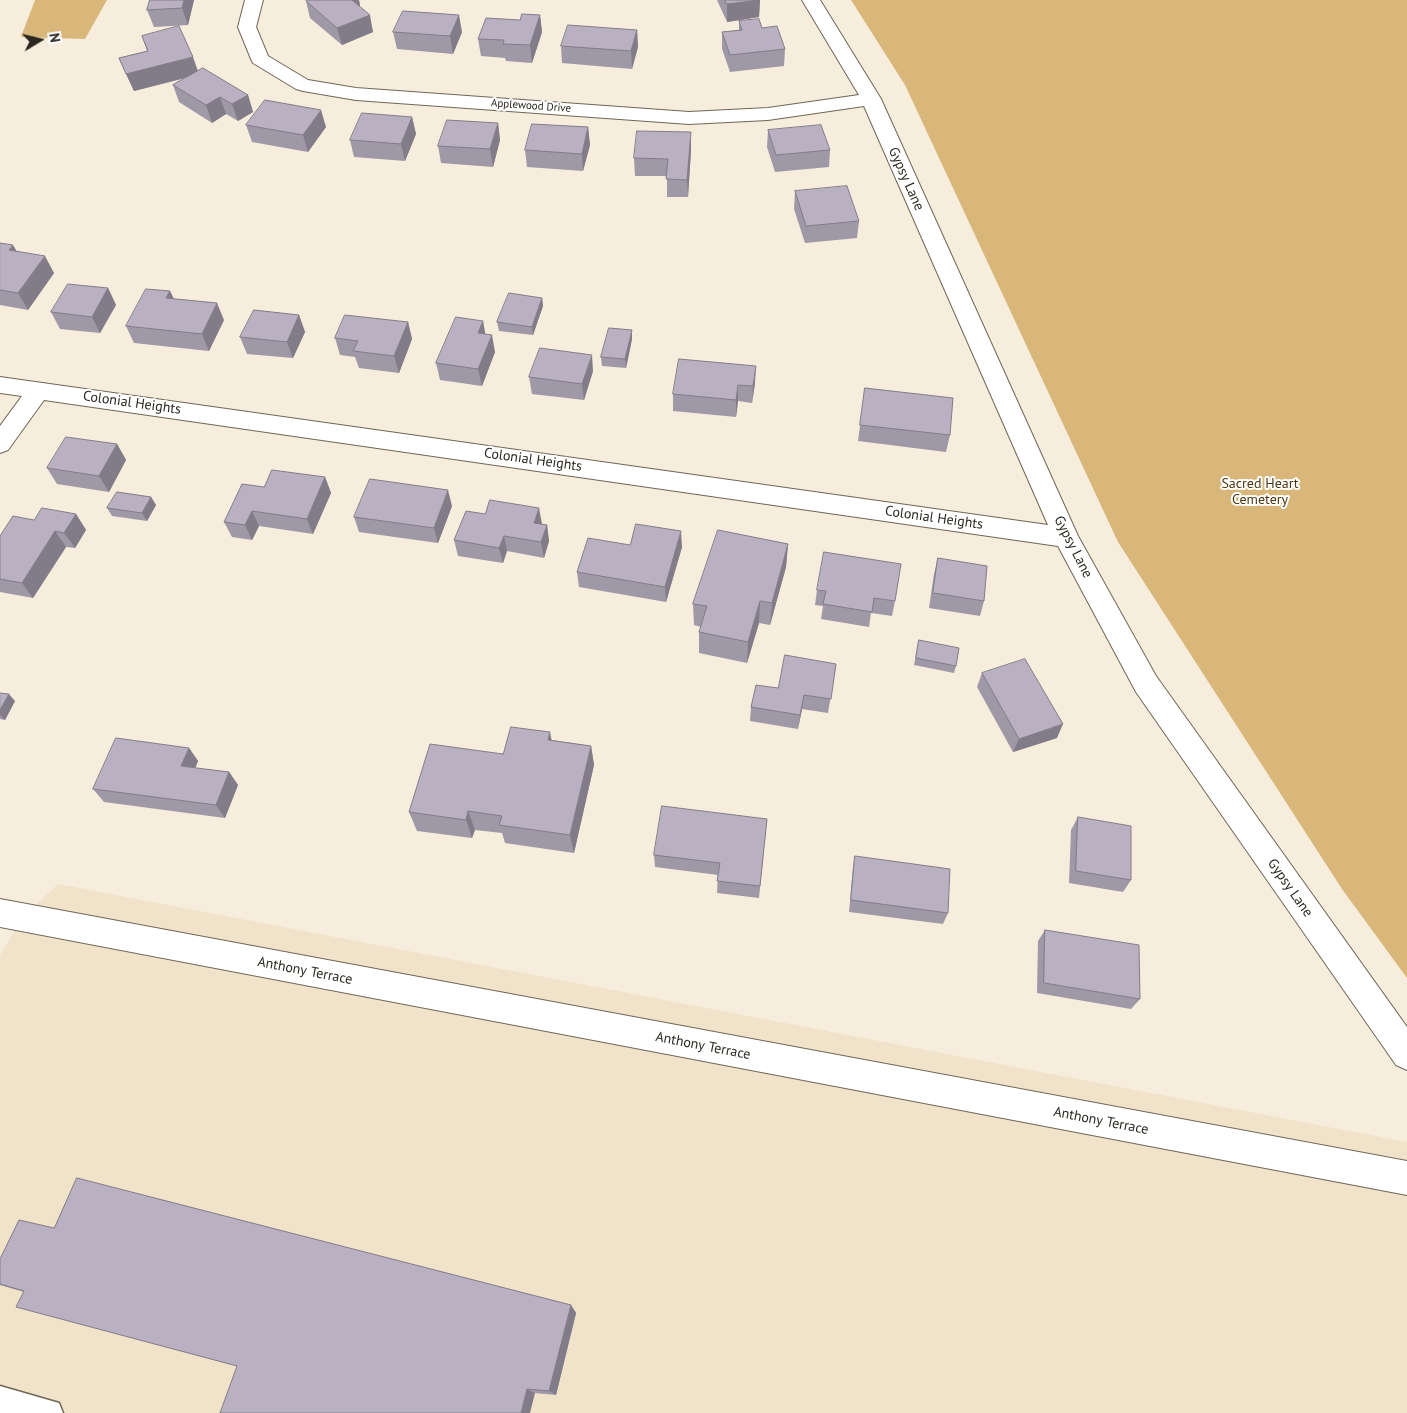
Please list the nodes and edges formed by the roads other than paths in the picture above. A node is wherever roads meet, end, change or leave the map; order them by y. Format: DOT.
graph roads {
  1 [pos="254,0"];
  2 [pos="811,0"];
  3 [pos="871,99"];
  4 [pos="1,386"];
  5 [pos="39,390"];
  6 [pos="0,444"];
  7 [pos="1066,537"];
  8 [pos="0,913"];
  9 [pos="1407,1054"];
  10 [pos="1407,1178"];
  11 [pos="0,1400"];
  12 [pos="49,1413"];
  1 -- 3 [label="street, Applewood Drive"];
  2 -- 3 [label="street, Gypsy Lane"];
  3 -- 7 [label="street, Gypsy Lane"];
  4 -- 5 [label="street, Colonial Heights"];
  5 -- 6 [label="street"];
  5 -- 7 [label="street, Colonial Heights"];
  7 -- 9 [label="street, Gypsy Lane"];
  8 -- 10 [label="street, Anthony Terrace"];
  11 -- 12 [label="lane"];
}
